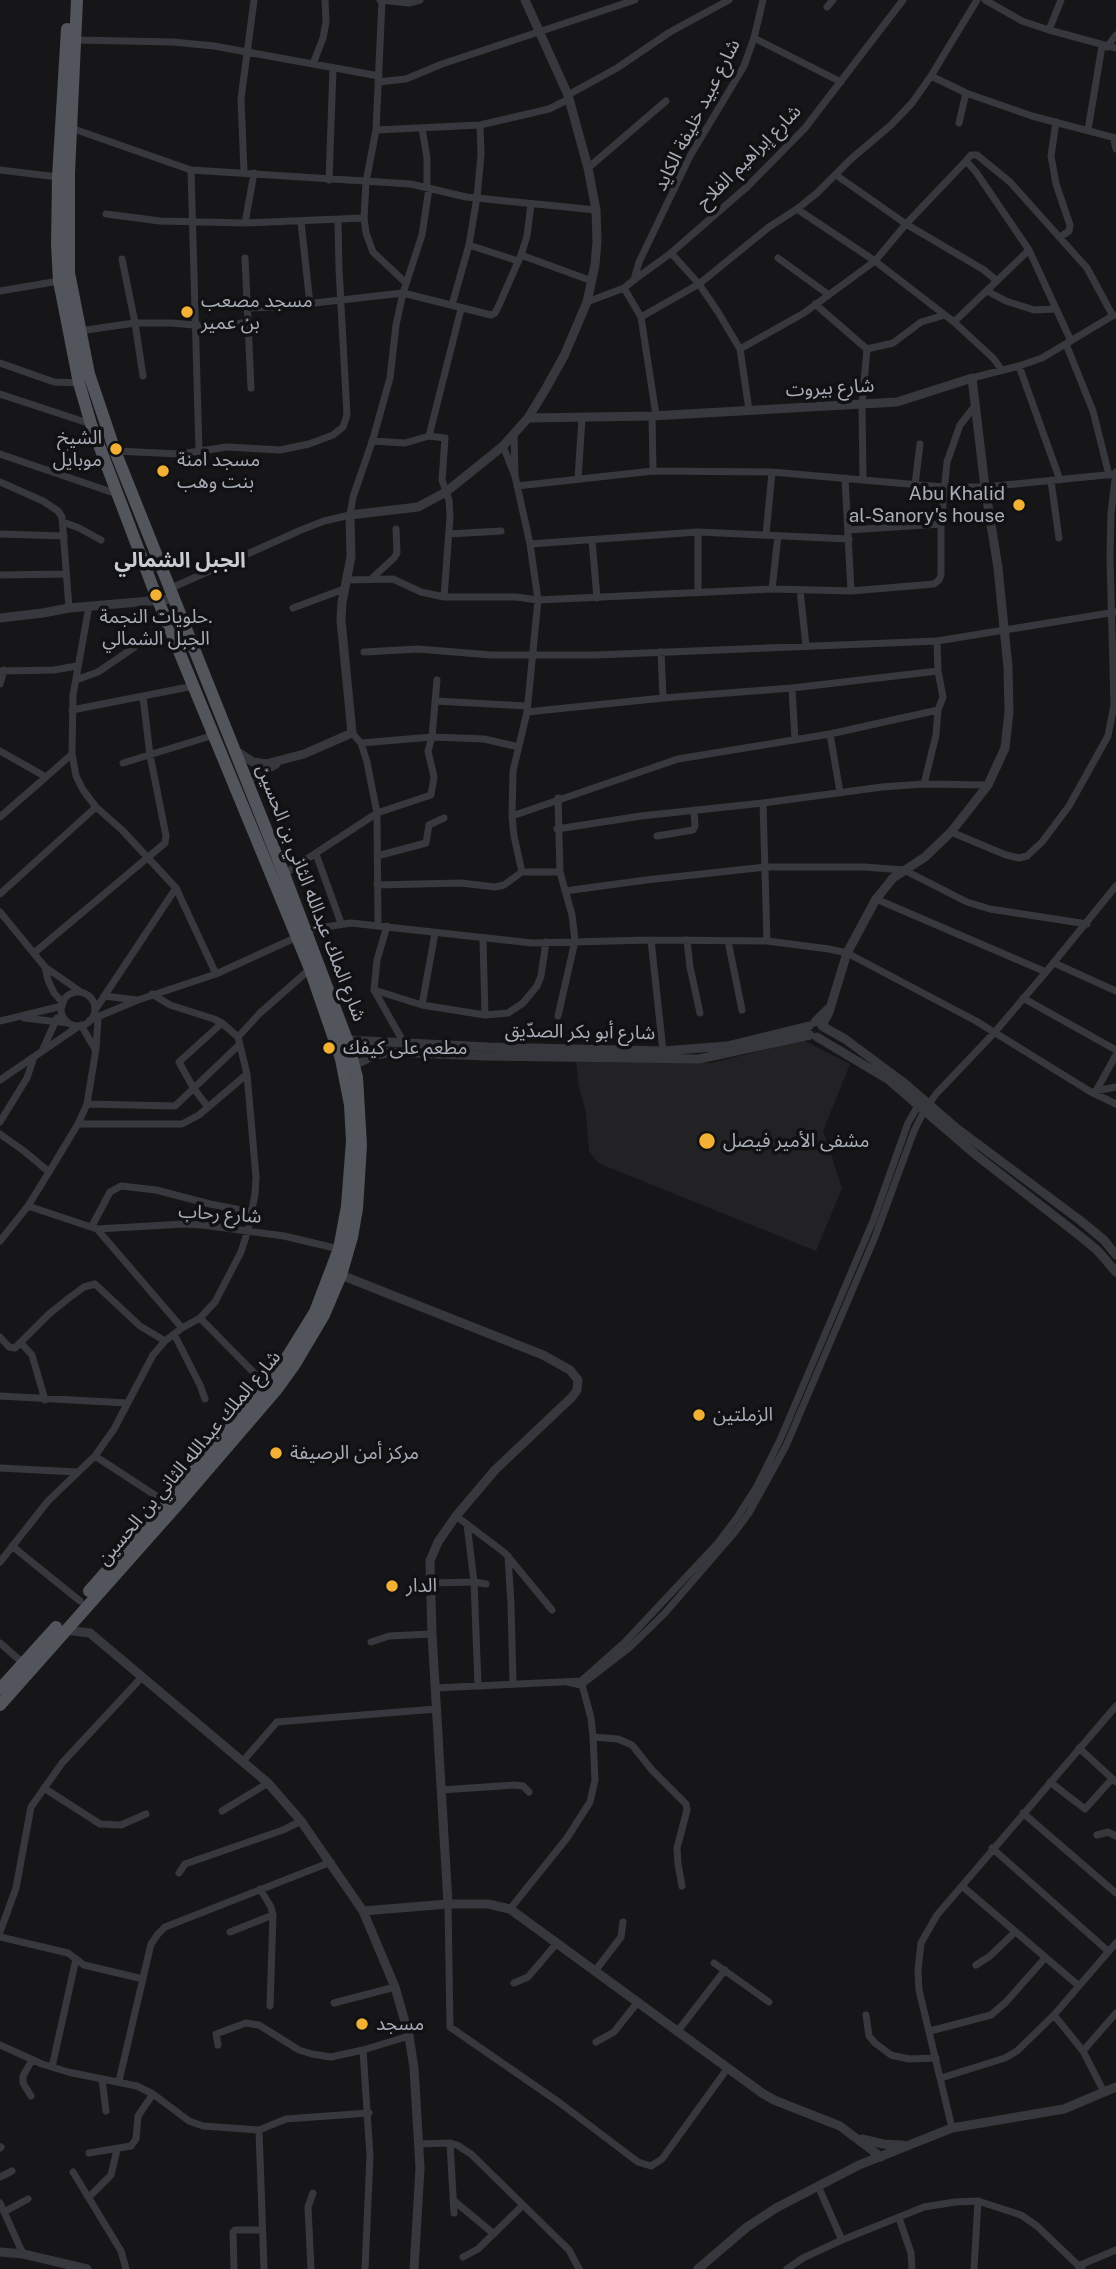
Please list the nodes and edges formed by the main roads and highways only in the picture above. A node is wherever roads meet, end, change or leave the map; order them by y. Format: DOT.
graph roads {
  1 [pos="69,0"];
  2 [pos="77,0"];
  3 [pos="69,83"];
  4 [pos="68,109"];
  5 [pos="302,933"];
  6 [pos="352,1074"];
  7 [pos="243,1420"];
  8 [pos="128,1555"];
  9 [pos="82,1605"];
  10 [pos="0,1689"];
  11 [pos="0,1704"];
  1 -- 3 [label="main road, شارع الملك عبدالله الثاني بن الحسين"];
  2 -- 3 [label="main road, شارع الملك عبدالله الثاني بن الحسين"];
  3 -- 4 [label="main road, شارع الملك عبدالله الثاني بن الحسين"];
  4 -- 5 [label="main road, شارع الملك عبدالله الثاني بن الحسين"];
  4 -- 5 [label="main road, شارع الملك عبدالله الثاني بن الحسين"];
  5 -- 6 [label="main road, شارع الملك عبدالله الثاني بن الحسين"];
  5 -- 6 [label="main road, شارع الملك عبدالله الثاني بن الحسين"];
  6 -- 7 [label="main road, شارع الملك عبدالله الثاني بن الحسين"];
  6 -- 7 [label="main road, شارع الملك عبدالله الثاني بن الحسين"];
  7 -- 8 [label="main road, شارع الملك عبدالله الثاني بن الحسين"];
  7 -- 8 [label="main road, شارع الملك عبدالله الثاني بن الحسين"];
  8 -- 9 [label="main road, شارع الملك عبدالله الثاني بن الحسين"];
  9 -- 10 [label="main road, شارع الملك عبدالله الثاني بن الحسين"];
  9 -- 11 [label="main road, شارع الملك عبدالله الثاني بن الحسين"];
}
